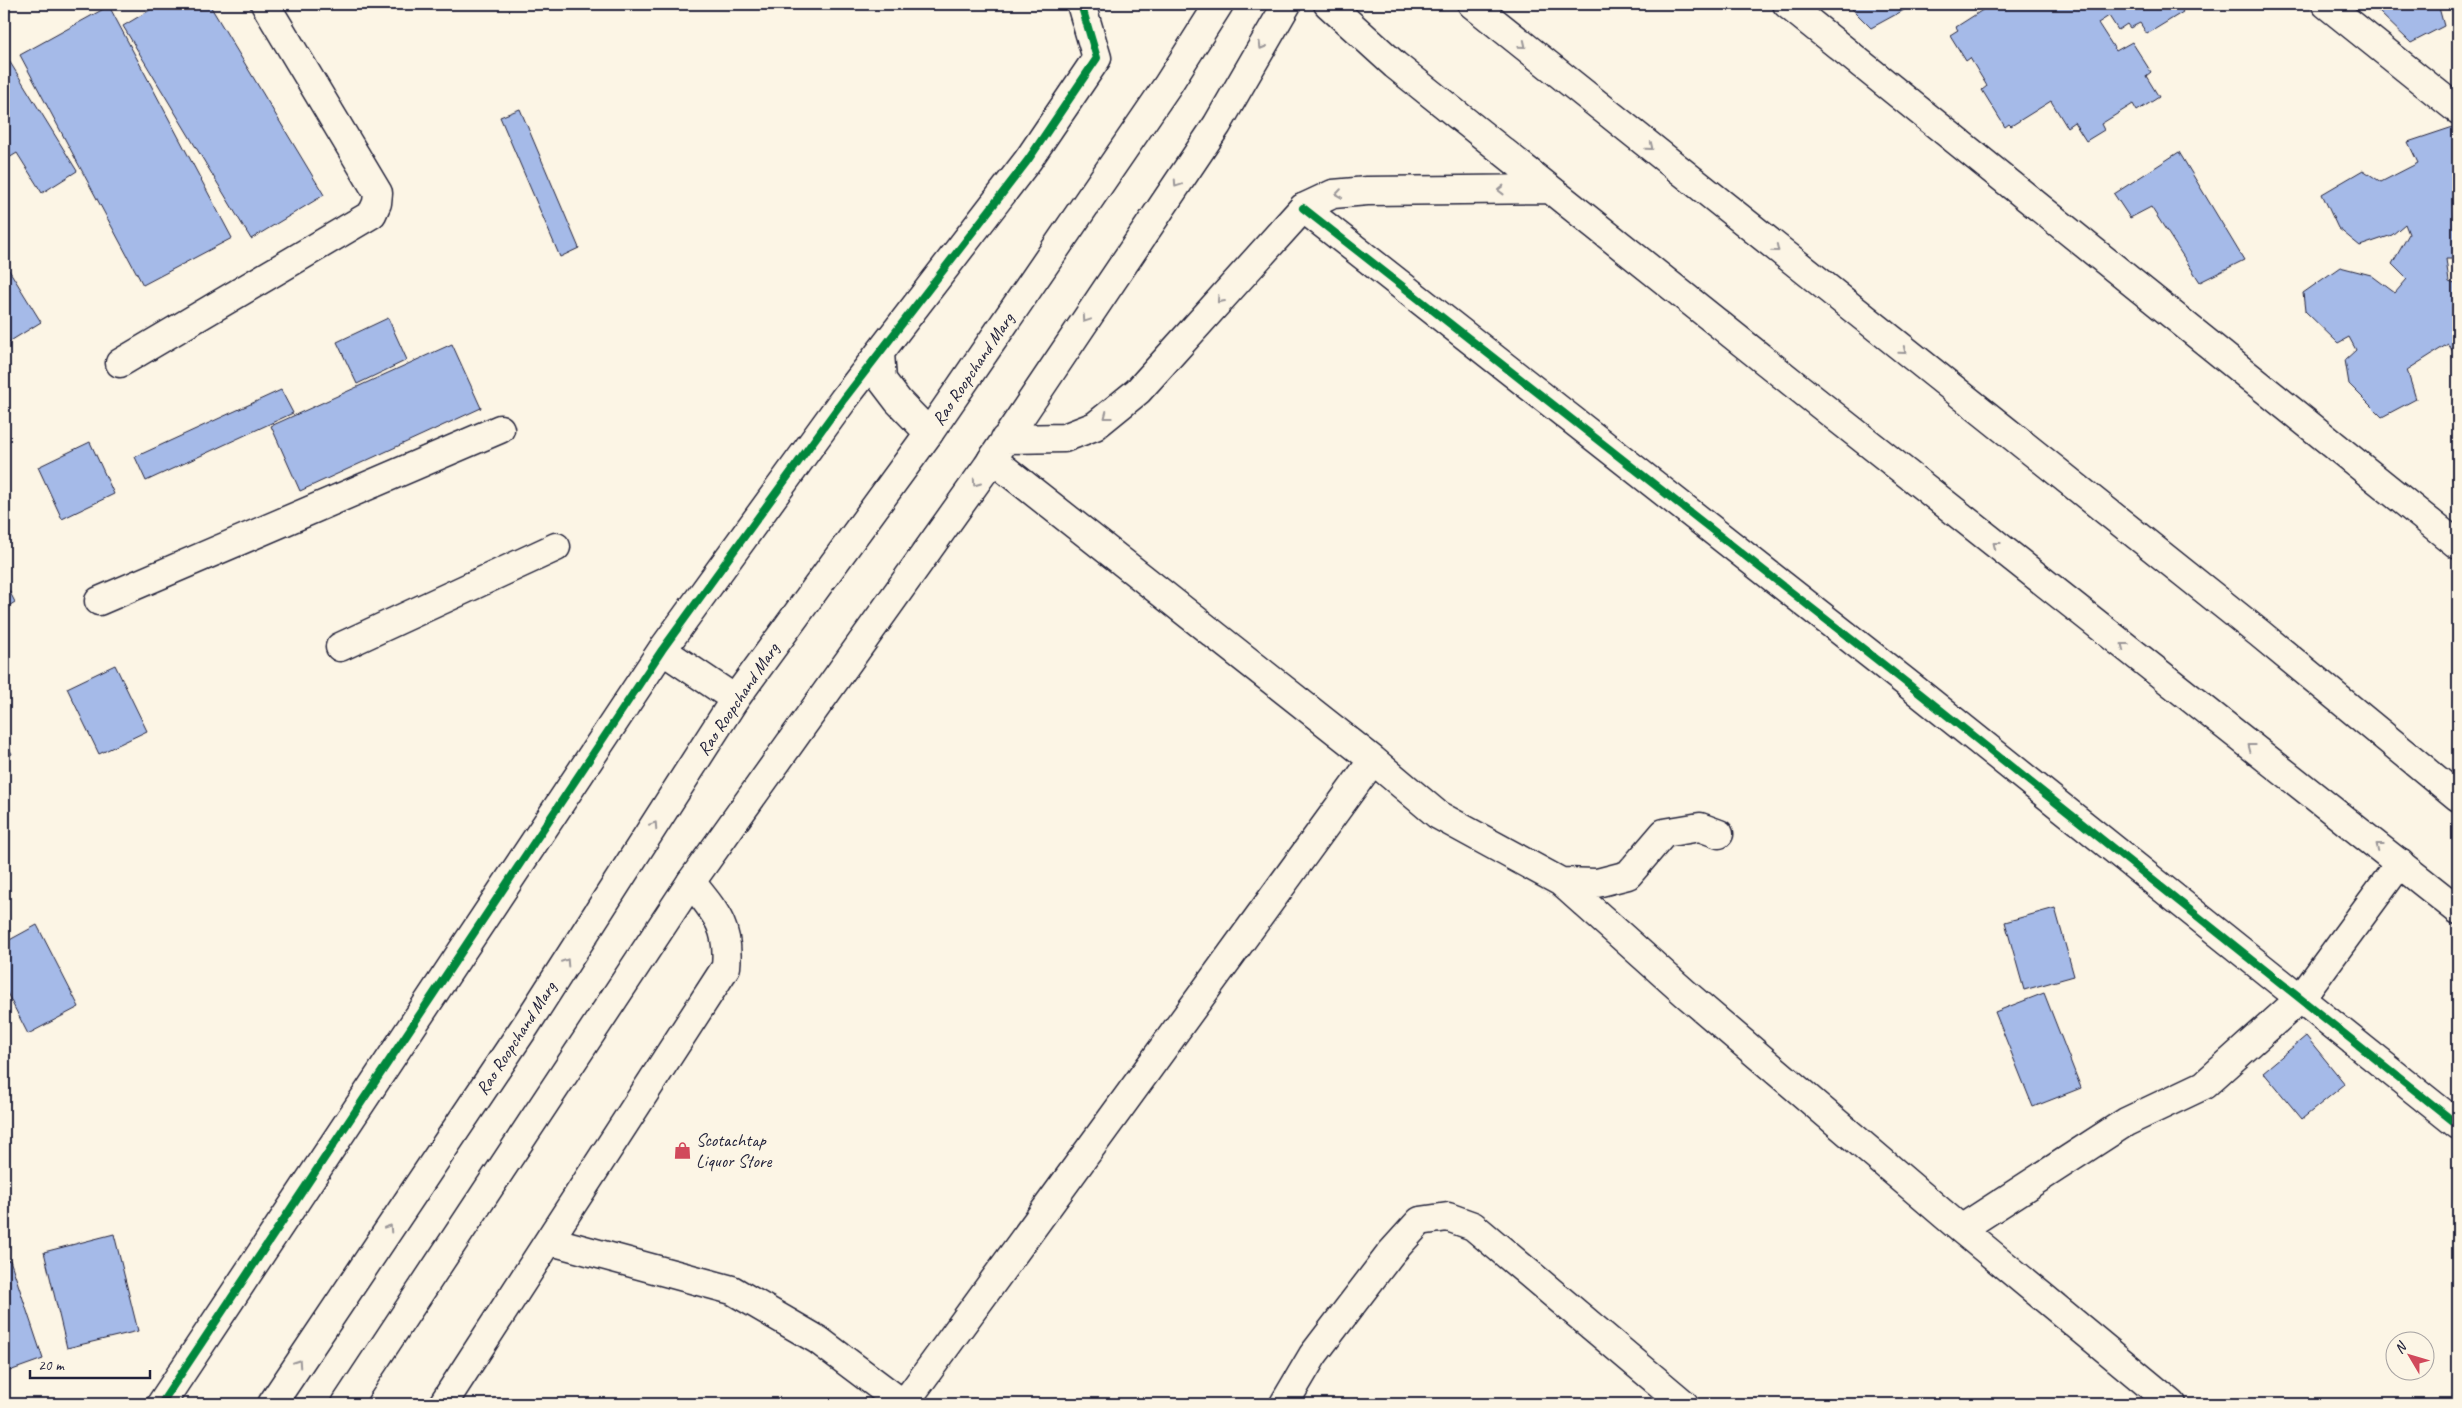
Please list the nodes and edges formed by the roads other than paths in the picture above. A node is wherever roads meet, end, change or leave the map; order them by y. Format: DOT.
graph roads {
  1 [pos="265,4"];
  2 [pos="1081,4"];
  3 [pos="1219,4"];
  4 [pos="1286,4"];
  5 [pos="1328,4"];
  6 [pos="1787,4"];
  7 [pos="2326,4"];
  8 [pos="1481,9"];
  9 [pos="2458,110"];
  10 [pos="1550,190"];
  11 [pos="1303,208"];
  12 [pos="880,353"];
  13 [pos="120,363"];
  14 [pos="500,429"];
  15 [pos="929,433"];
  16 [pos="999,449"];
  17 [pos="2458,545"];
  18 [pos="556,547"];
  19 [pos="99,601"];
  20 [pos="340,647"];
  21 [pos="662,650"];
  22 [pos="736,699"];
  23 [pos="1373,760"];
  24 [pos="2458,797"];
  25 [pos="1719,834"];
  26 [pos="2400,863"];
  27 [pos="691,882"];
  28 [pos="1561,882"];
  29 [pos="2458,910"];
  30 [pos="2301,998"];
  31 [pos="2458,1125"];
  32 [pos="1961,1230"];
  33 [pos="551,1241"];
  34 [pos="161,1404"];
  35 [pos="272,1404"];
  36 [pos="346,1404"];
  37 [pos="443,1404"];
  38 [pos="904,1404"];
  39 [pos="1284,1404"];
  40 [pos="1684,1404"];
  41 [pos="2172,1404"];
  1 -- 13 [label="street"];
  2 -- 12 [label="street"];
  3 -- 15 [label="street, Rao Roopchand Marg"];
  4 -- 16 [label="street, one-way"];
  5 -- 10 [label="street"];
  6 -- 17 [label="street"];
  7 -- 9 [label="street"];
  8 -- 24 [label="street, one-way"];
  10 -- 11 [label="street, one-way"];
  26 -- 10 [label="street, one-way"];
  11 -- 16 [label="street, one-way"];
  11 -- 30 [label="street"];
  12 -- 15 [label="street"];
  12 -- 21 [label="street"];
  14 -- 19 [label="street"];
  15 -- 22 [label="street, Rao Roopchand Marg"];
  16 -- 23 [label="street"];
  16 -- 27 [label="street, one-way"];
  18 -- 20 [label="street"];
  21 -- 22 [label="street"];
  21 -- 34 [label="street"];
  35 -- 22 [label="street, Rao Roopchand Marg, one-way"];
  23 -- 28 [label="street"];
  23 -- 38 [label="street"];
  25 -- 28 [label="street"];
  26 -- 29 [label="street"];
  26 -- 30 [label="street"];
  27 -- 33 [label="street"];
  27 -- 36 [label="street"];
  28 -- 32 [label="street"];
  30 -- 31 [label="street"];
  30 -- 32 [label="street"];
  32 -- 41 [label="street"];
  33 -- 37 [label="street"];
  33 -- 38 [label="street"];
  39 -- 40 [label="street"];
}
